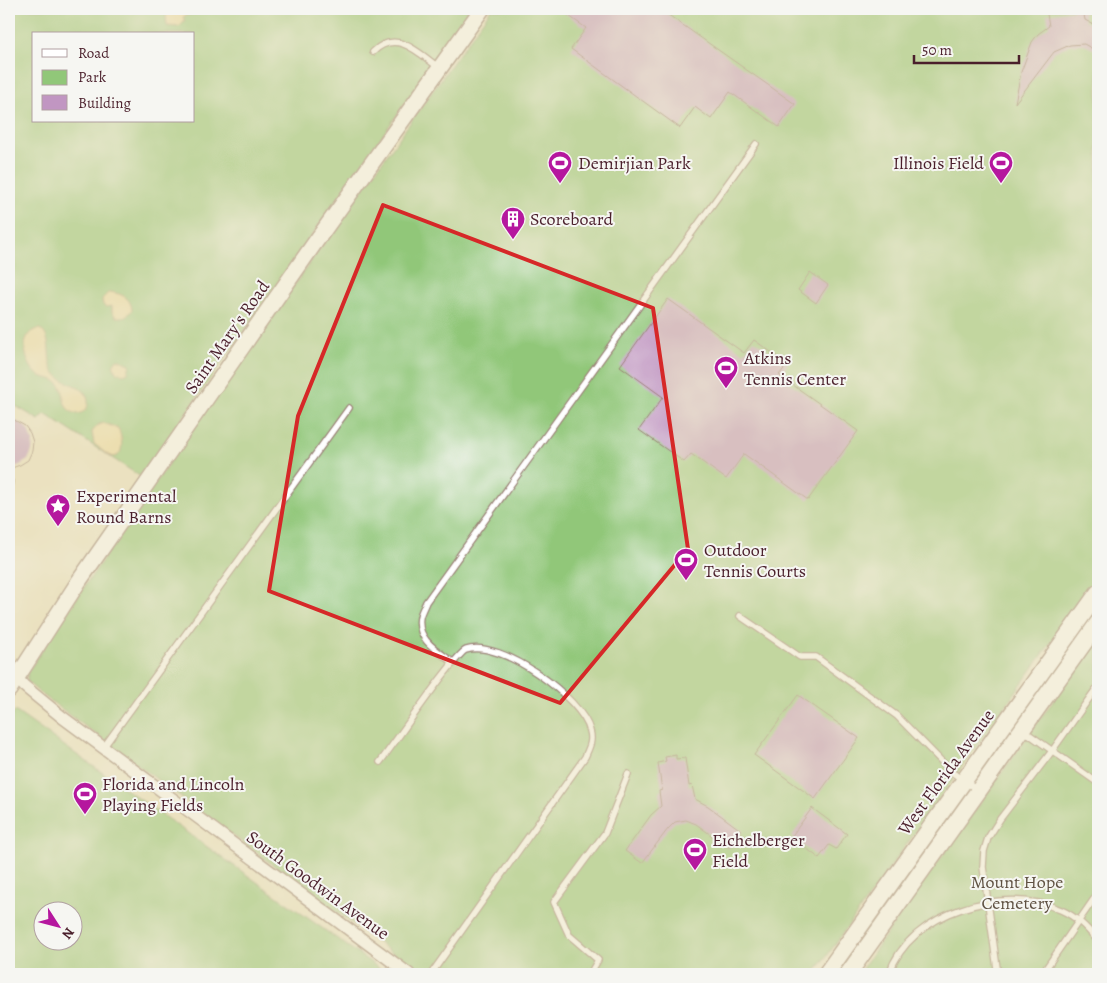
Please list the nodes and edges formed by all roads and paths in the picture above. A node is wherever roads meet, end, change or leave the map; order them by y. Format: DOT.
graph roads {
  1 [pos="482,9"];
  2 [pos="373,52"];
  3 [pos="440,68"];
  4 [pos="756,144"];
  5 [pos="349,408"];
  6 [pos="1098,594"];
  7 [pos="740,616"];
  8 [pos="1098,623"];
  9 [pos="454,663"];
  10 [pos="12,678"];
  11 [pos="1098,686"];
  12 [pos="1022,730"];
  13 [pos="103,748"];
  14 [pos="1052,751"];
  15 [pos="380,762"];
  16 [pos="628,774"];
  17 [pos="964,781"];
  18 [pos="1098,784"];
  19 [pos="979,792"];
  20 [pos="1098,893"];
  21 [pos="987,902"];
  22 [pos="1079,920"];
  23 [pos="1098,941"];
  24 [pos="997,968"];
  25 [pos="409,974"];
  26 [pos="431,974"];
  27 [pos="590,974"];
  28 [pos="826,974"];
  29 [pos="848,974"];
  30 [pos="889,974"];
  31 [pos="1042,974"];
  1 -- 3 [label="street, Saint Mary's Road"];
  2 -- 3 [label="lane"];
  3 -- 10 [label="street, Saint Mary's Road"];
  4 -- 9 [label="lane"];
  5 -- 13 [label="lane"];
  6 -- 17 [label="main road, West Florida Avenue"];
  7 -- 17 [label="lane"];
  8 -- 12 [label="main road, West Florida Avenue"];
  9 -- 15 [label="lane"];
  9 -- 26 [label="lane"];
  10 -- 13 [label="street, South Goodwin Avenue"];
  11 -- 14 [label="lane"];
  12 -- 14 [label="lane"];
  12 -- 19 [label="main road, West Florida Avenue"];
  13 -- 25 [label="street, South Goodwin Avenue"];
  14 -- 18 [label="lane"];
  14 -- 21 [label="lane"];
  16 -- 27 [label="lane"];
  17 -- 19 [label="lane"];
  17 -- 28 [label="main road, West Florida Avenue"];
  19 -- 29 [label="main road, West Florida Avenue"];
  20 -- 22 [label="lane"];
  21 -- 22 [label="lane"];
  21 -- 24 [label="lane"];
  21 -- 30 [label="lane"];
  22 -- 23 [label="lane"];
  22 -- 31 [label="lane"];
}
